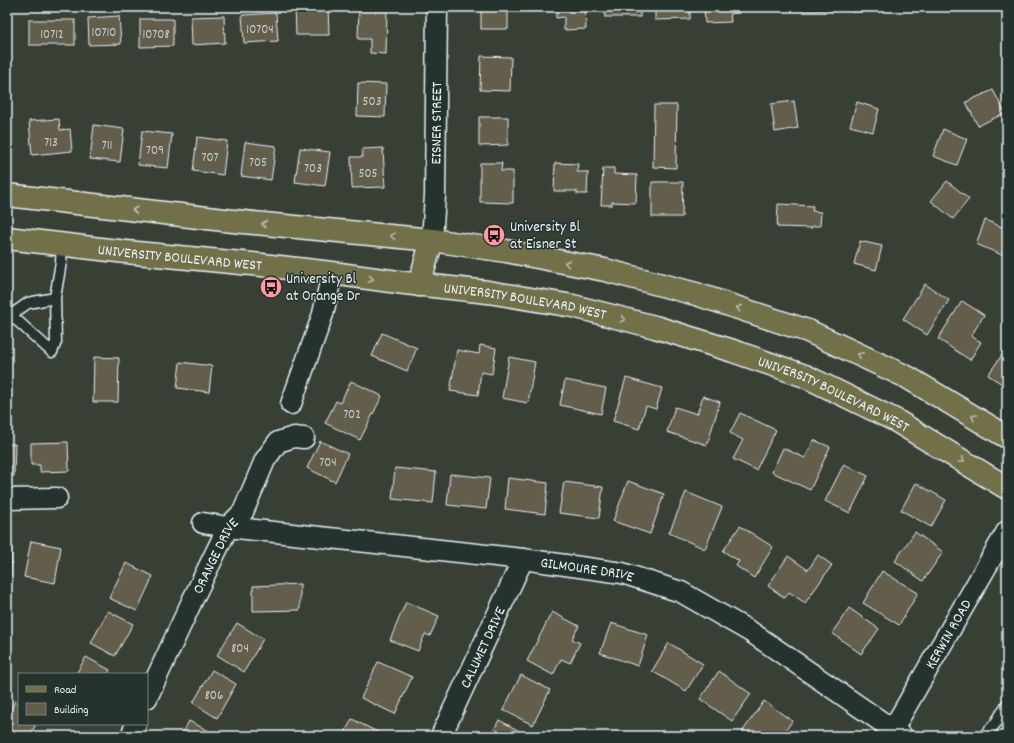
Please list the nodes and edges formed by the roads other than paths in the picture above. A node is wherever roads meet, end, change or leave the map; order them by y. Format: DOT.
graph roads {
  1 [pos="437,7"];
  2 [pos="7,195"];
  3 [pos="7,238"];
  4 [pos="432,240"];
  5 [pos="62,244"];
  6 [pos="332,273"];
  7 [pos="419,285"];
  8 [pos="55,298"];
  9 [pos="291,404"];
  10 [pos="1007,437"];
  11 [pos="304,438"];
  12 [pos="1007,488"];
  13 [pos="57,498"];
  14 [pos="7,499"];
  15 [pos="203,523"];
  16 [pos="228,527"];
  17 [pos="1007,531"];
  18 [pos="523,559"];
  19 [pos="148,696"];
  20 [pos="1007,704"];
  21 [pos="136,725"];
  22 [pos="895,734"];
  23 [pos="131,736"];
  24 [pos="441,736"];
  25 [pos="984,736"];
  1 -- 4 [label="street, EISNER STREET"];
  4 -- 2 [label="main road, one-way"];
  3 -- 5 [label="main road, UNIVERSITY BOULEVARD WEST"];
  4 -- 7 [label="main road"];
  10 -- 4 [label="main road, one-way"];
  5 -- 6 [label="main road, UNIVERSITY BOULEVARD WEST"];
  5 -- 8 [label="lane"];
  6 -- 7 [label="main road, UNIVERSITY BOULEVARD WEST, one-way"];
  6 -- 9 [label="street"];
  7 -- 12 [label="main road, UNIVERSITY BOULEVARD WEST, one-way"];
  8 -- 8 [label="lane"];
  11 -- 16 [label="street, ORANGE DRIVE"];
  13 -- 14 [label="street"];
  15 -- 16 [label="street, GILMOURE DRIVE"];
  16 -- 18 [label="street, GILMOURE DRIVE"];
  16 -- 19 [label="street, ORANGE DRIVE"];
  17 -- 22 [label="street, KERWIN ROAD"];
  18 -- 22 [label="street, GILMOURE DRIVE"];
  18 -- 24 [label="street, CALUMET DRIVE"];
  20 -- 25 [label="lane"];
  21 -- 23 [label="street"];
}
